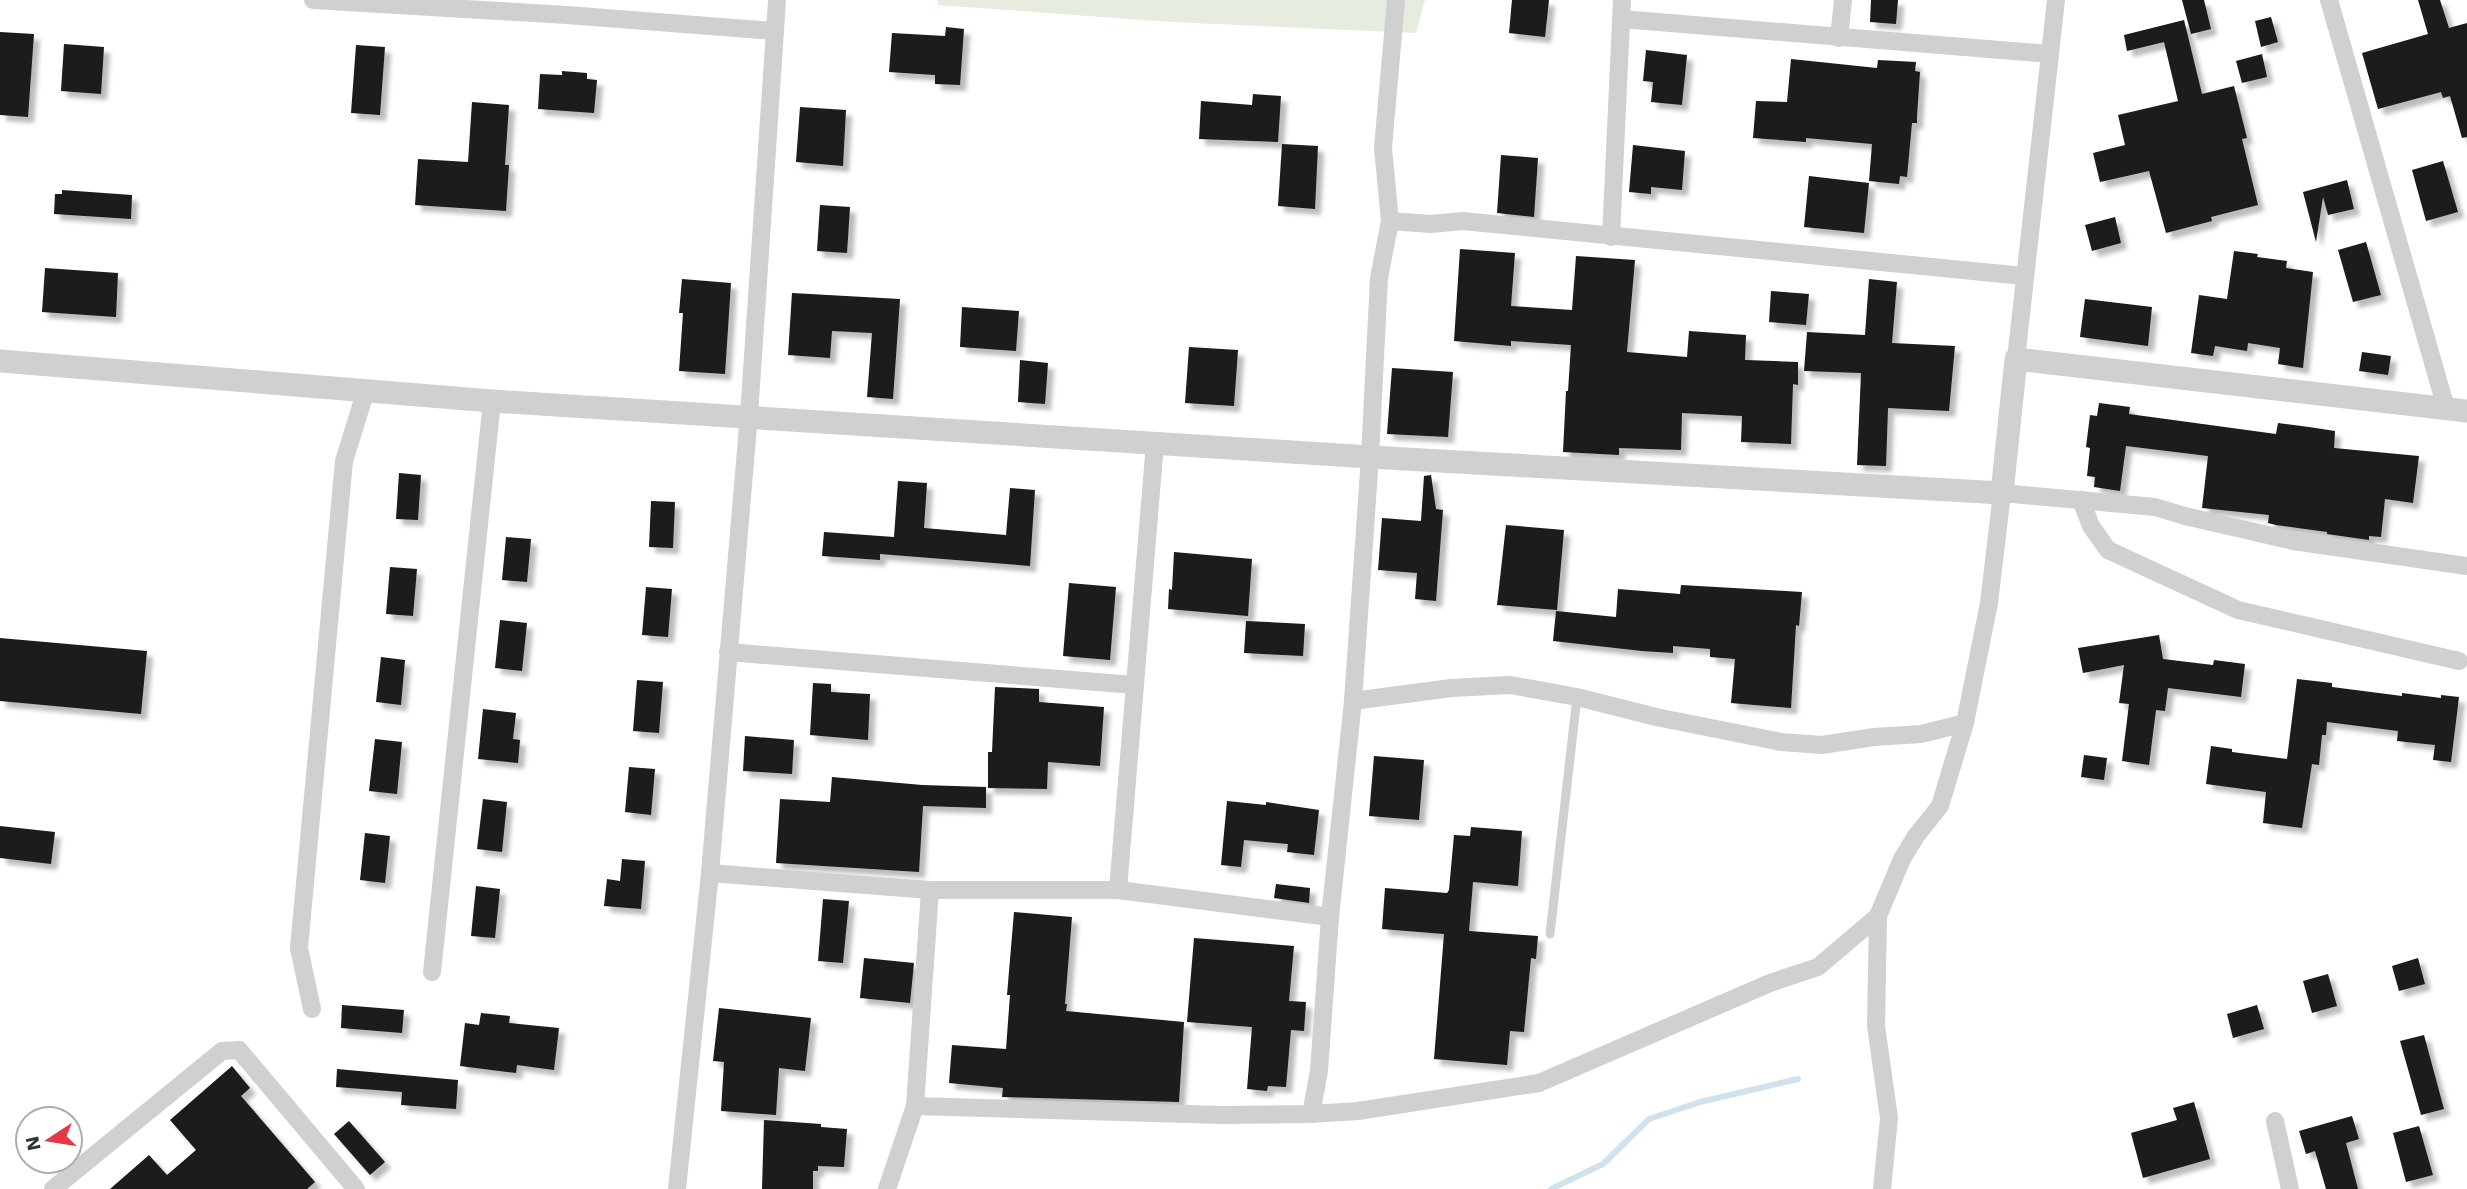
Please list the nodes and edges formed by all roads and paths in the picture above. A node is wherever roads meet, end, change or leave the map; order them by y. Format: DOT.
graph roads {
  1 [pos="313,0"];
  2 [pos="777,0"];
  3 [pos="1396,0"];
  4 [pos="1622,0"];
  5 [pos="1843,0"];
  6 [pos="2056,0"];
  7 [pos="2329,0"];
  8 [pos="1621,19"];
  9 [pos="775,31"];
  10 [pos="1839,38"];
  11 [pos="2050,54"];
  12 [pos="1390,221"];
  13 [pos="1611,237"];
  14 [pos="2024,276"];
  15 [pos="2016,359"];
  16 [pos="0,360"];
  17 [pos="366,390"];
  18 [pos="492,401"];
  19 [pos="2456,410"];
  20 [pos="749,415"];
  21 [pos="1155,443"];
  22 [pos="1370,457"];
  23 [pos="2002,493"];
  24 [pos="2081,500"];
  25 [pos="2467,566"];
  26 [pos="728,652"];
  27 [pos="2459,661"];
  28 [pos="1134,685"];
  29 [pos="1577,697"];
  30 [pos="1353,701"];
  31 [pos="1965,723"];
  32 [pos="710,873"];
  33 [pos="930,890"];
  34 [pos="1118,890"];
  35 [pos="1878,916"];
  36 [pos="1330,917"];
  37 [pos="1550,934"];
  38 [pos="432,972"];
  39 [pos="312,1009"];
  40 [pos="915,1106"];
  41 [pos="1311,1114"];
  42 [pos="2275,1121"];
  43 [pos="53,1189"];
  44 [pos="356,1189"];
  45 [pos="677,1189"];
  46 [pos="887,1189"];
  47 [pos="1882,1189"];
  48 [pos="2290,1189"];
  1 -- 9 [label="street"];
  2 -- 9 [label="street"];
  3 -- 12 [label="street"];
  4 -- 8 [label="street"];
  5 -- 10 [label="street"];
  6 -- 11 [label="street"];
  7 -- 19 [label="street"];
  8 -- 10 [label="street"];
  8 -- 13 [label="street"];
  9 -- 20 [label="street"];
  10 -- 11 [label="street"];
  11 -- 14 [label="street"];
  12 -- 13 [label="street"];
  12 -- 22 [label="street"];
  13 -- 14 [label="street"];
  14 -- 15 [label="street"];
  15 -- 19 [label="street"];
  15 -- 23 [label="street"];
  16 -- 17 [label="street"];
  17 -- 18 [label="street"];
  17 -- 39 [label="street"];
  18 -- 20 [label="street"];
  18 -- 38 [label="street"];
  20 -- 21 [label="street"];
  20 -- 26 [label="street"];
  21 -- 22 [label="street"];
  21 -- 28 [label="street"];
  22 -- 23 [label="street"];
  22 -- 30 [label="street"];
  23 -- 24 [label="street"];
  23 -- 31 [label="street"];
  24 -- 25 [label="street"];
  24 -- 27 [label="street"];
  26 -- 28 [label="street"];
  26 -- 32 [label="street"];
  28 -- 34 [label="street"];
  29 -- 30 [label="street"];
  29 -- 31 [label="street"];
  29 -- 37 [label="lane"];
  30 -- 36 [label="street"];
  31 -- 35 [label="street"];
  32 -- 33 [label="street"];
  32 -- 45 [label="street"];
  33 -- 34 [label="street"];
  33 -- 40 [label="street"];
  34 -- 36 [label="street"];
  35 -- 41 [label="street"];
  35 -- 47 [label="street"];
  36 -- 41 [label="street"];
  40 -- 41 [label="street"];
  40 -- 46 [label="street"];
  42 -- 48 [label="street"];
  43 -- 44 [label="street"];
}
